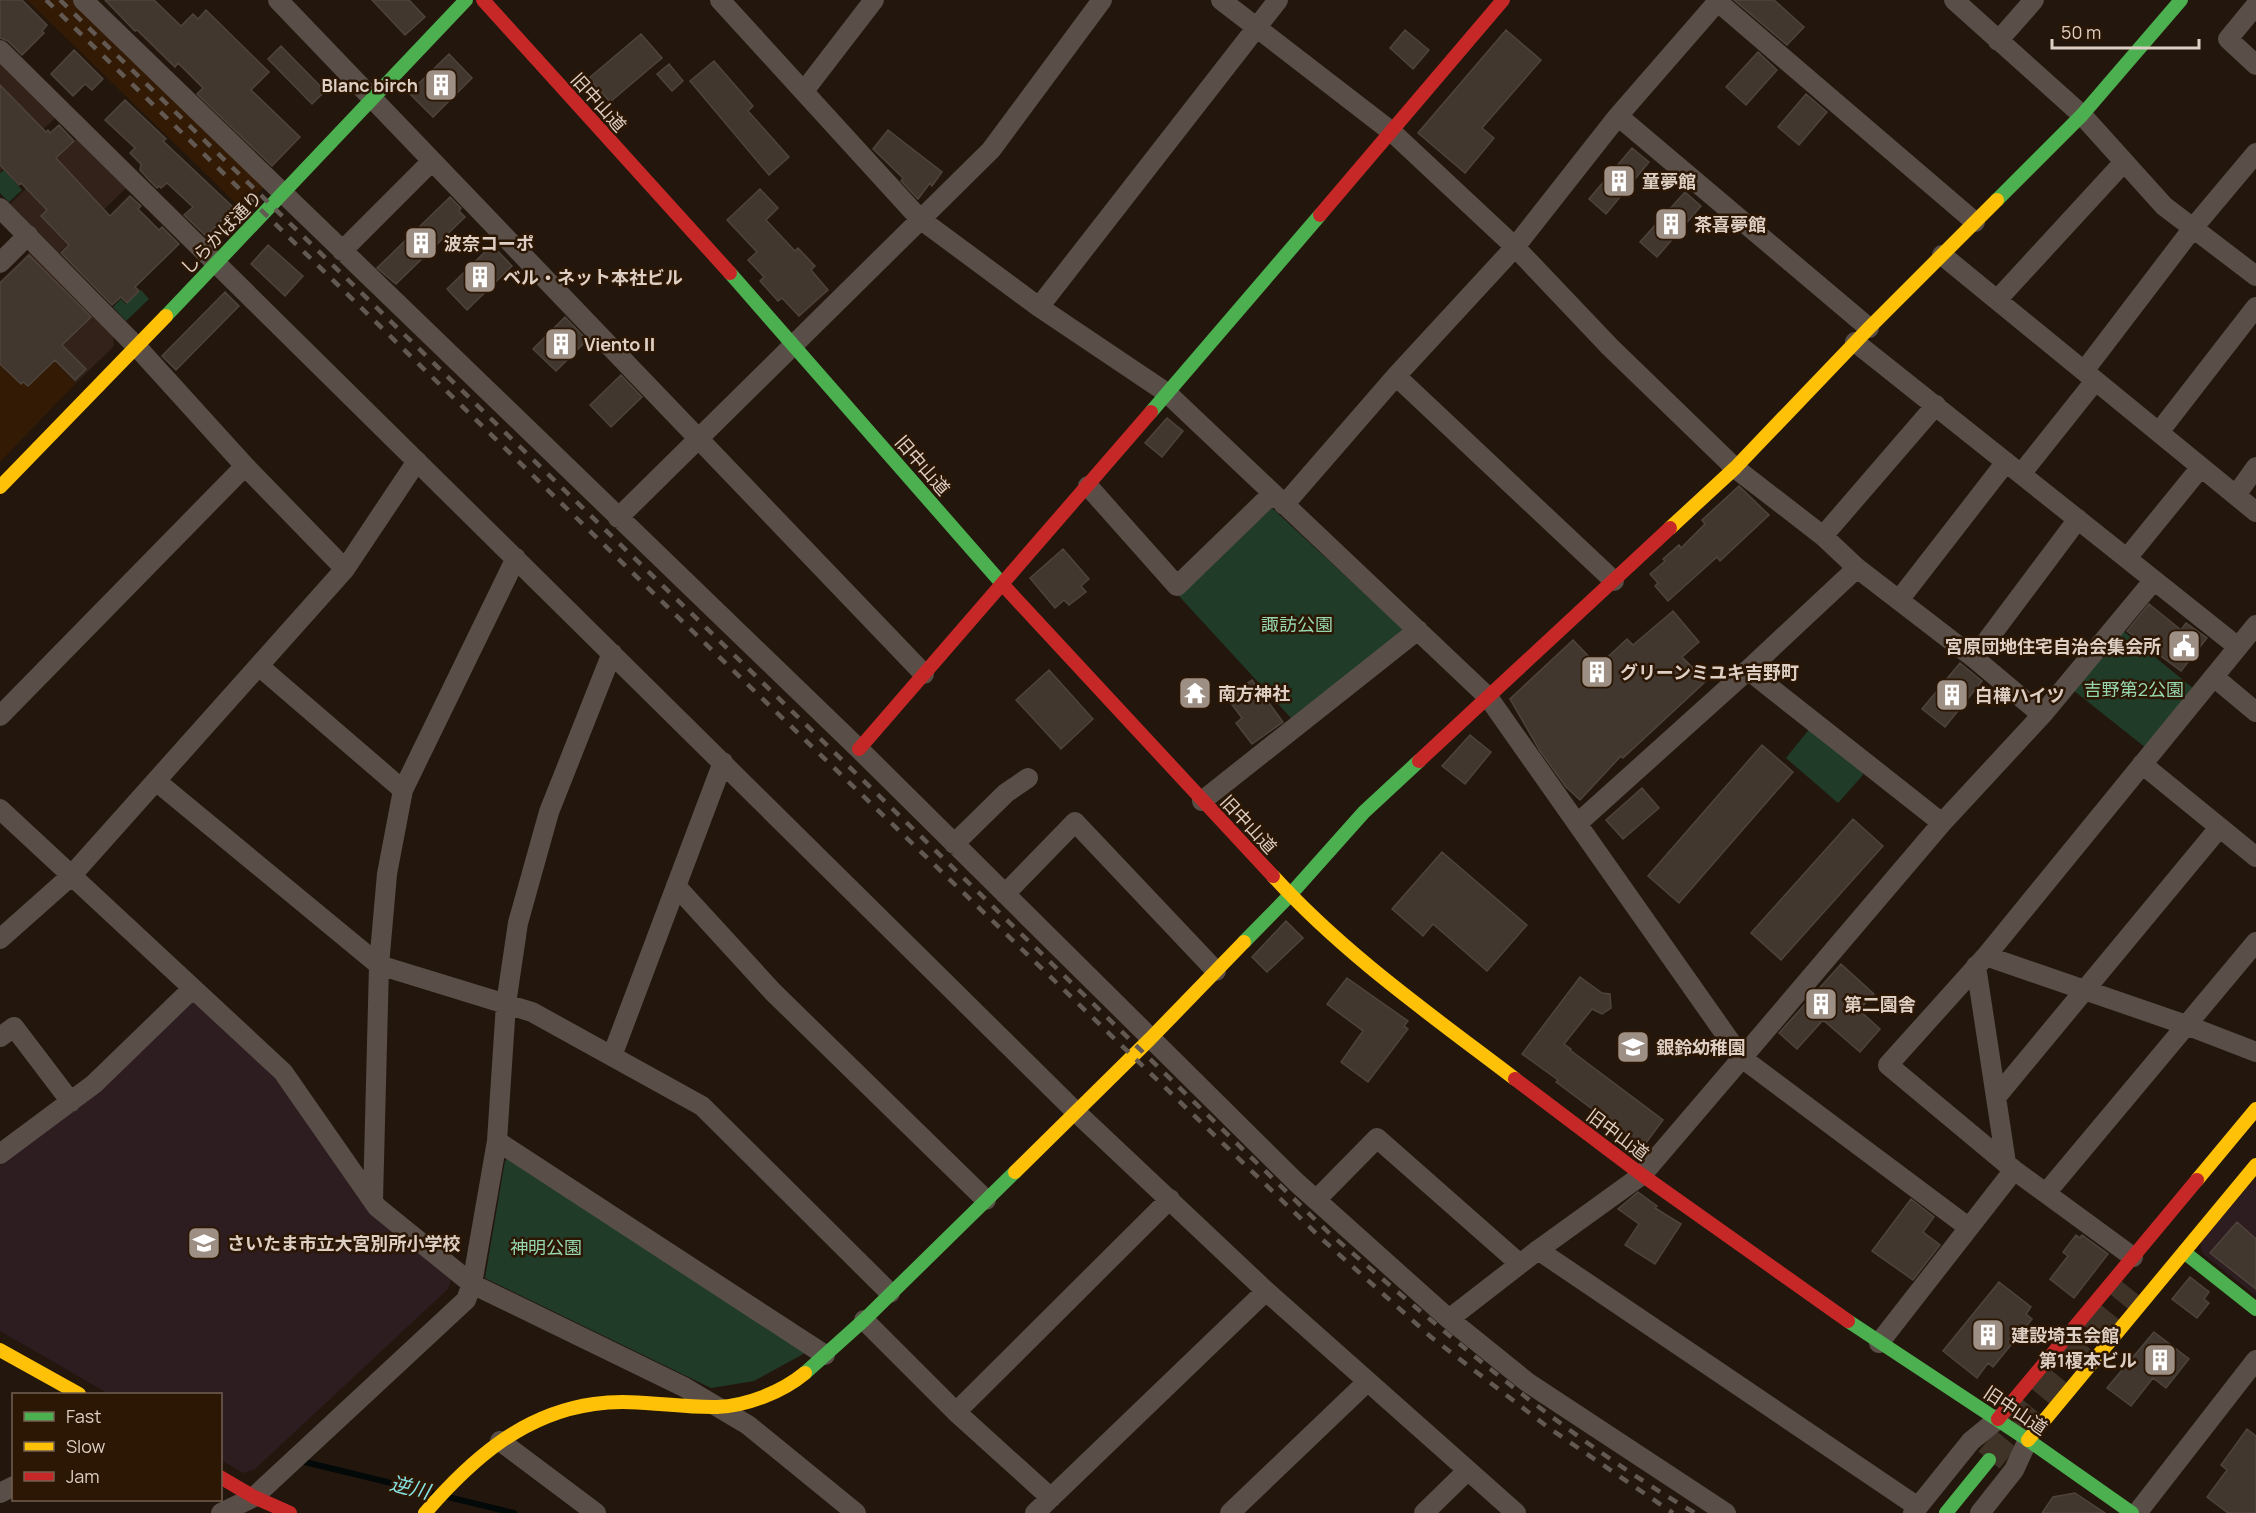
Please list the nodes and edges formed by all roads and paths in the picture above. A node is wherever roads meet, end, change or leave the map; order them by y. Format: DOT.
graph roads {
  1 [pos="83,0"];
  2 [pos="278,0"];
  3 [pos="466,0"];
  4 [pos="483,0"];
  5 [pos="720,0"];
  6 [pos="874,0"];
  7 [pos="1102,0"];
  8 [pos="1221,0"];
  9 [pos="1278,0"];
  10 [pos="1503,0"];
  11 [pos="1954,0"];
  12 [pos="2034,0"];
  13 [pos="2181,0"];
  14 [pos="1719,1"];
  15 [pos="2256,5"];
  16 [pos="1257,28"];
  17 [pos="1998,41"];
  18 [pos="0,50"];
  19 [pos="2256,65"];
  20 [pos="804,91"];
  21 [pos="372,100"];
  22 [pos="2082,115"];
  23 [pos="1618,116"];
  24 [pos="1392,132"];
  25 [pos="2256,153"];
  26 [pos="431,162"];
  27 [pos="2124,162"];
  28 [pos="283,194"];
  29 [pos="0,208"];
  30 [pos="920,219"];
  31 [pos="1975,222"];
  32 [pos="2193,228"];
  33 [pos="28,236"];
  34 [pos="1515,247"];
  35 [pos="342,251"];
  36 [pos="1942,255"];
  37 [pos="0,263"];
  38 [pos="217,263"];
  39 [pos="2256,276"];
  40 [pos="1997,300"];
  41 [pos="2256,306"];
  42 [pos="1039,307"];
  43 [pos="1862,335"];
  44 [pos="794,344"];
  45 [pos="137,347"];
  46 [pos="1396,376"];
  47 [pos="2090,376"];
  48 [pos="1167,393"];
  49 [pos="1936,405"];
  50 [pos="2159,432"];
  51 [pos="699,438"];
  52 [pos="417,461"];
  53 [pos="245,466"];
  54 [pos="2201,467"];
  55 [pos="2256,467"];
  56 [pos="1735,468"];
  57 [pos="2014,468"];
  58 [pos="1088,486"];
  59 [pos="0,487"];
  60 [pos="2236,495"];
  61 [pos="1278,499"];
  62 [pos="2256,512"];
  63 [pos="618,518"];
  64 [pos="2078,519"];
  65 [pos="1823,536"];
  66 [pos="516,558"];
  67 [pos="2127,558"];
  68 [pos="1857,568"];
  69 [pos="345,569"];
  70 [pos="2154,580"];
  71 [pos="1614,581"];
  72 [pos="1003,585"];
  73 [pos="1899,600"];
  74 [pos="2256,625"];
  75 [pos="1418,630"];
  76 [pos="2238,647"];
  77 [pos="612,653"];
  78 [pos="1974,658"];
  79 [pos="259,666"];
  80 [pos="1748,670"];
  81 [pos="924,675"];
  82 [pos="2214,677"];
  83 [pos="1488,697"];
  84 [pos="2256,712"];
  85 [pos="2042,715"];
  86 [pos="0,716"];
  87 [pos="859,748"];
  88 [pos="723,762"];
  89 [pos="2142,764"];
  90 [pos="1028,778"];
  91 [pos="156,781"];
  92 [pos="403,790"];
  93 [pos="1202,801"];
  94 [pos="0,809"];
  95 [pos="1578,823"];
  96 [pos="1942,823"];
  97 [pos="2219,828"];
  98 [pos="954,844"];
  99 [pos="2256,857"];
  100 [pos="71,876"];
  101 [pos="676,886"];
  102 [pos="1005,894"];
  103 [pos="1290,895"];
  104 [pos="0,939"];
  105 [pos="2256,942"];
  106 [pos="1981,961"];
  107 [pos="379,965"];
  108 [pos="1216,971"];
  109 [pos="192,988"];
  110 [pos="2085,990"];
  111 [pos="506,1004"];
  112 [pos="2187,1025"];
  113 [pos="0,1037"];
  114 [pos="1150,1040"];
  115 [pos="2256,1052"];
  116 [pos="612,1056"];
  117 [pos="1742,1058"];
  118 [pos="1997,1096"];
  119 [pos="70,1102"];
  120 [pos="2256,1109"];
  121 [pos="1076,1112"];
  122 [pos="497,1142"];
  123 [pos="0,1154"];
  124 [pos="2256,1165"];
  125 [pos="2010,1166"];
  126 [pos="1642,1175"];
  127 [pos="2046,1193"];
  128 [pos="1170,1199"];
  129 [pos="373,1200"];
  130 [pos="986,1200"];
  131 [pos="1316,1200"];
  132 [pos="1968,1227"];
  133 [pos="1538,1250"];
  134 [pos="2184,1252"];
  135 [pos="2133,1257"];
  136 [pos="1520,1264"];
  137 [pos="472,1284"];
  138 [pos="1266,1292"];
  139 [pos="890,1293"];
  140 [pos="2256,1309"];
  141 [pos="1449,1319"];
  142 [pos="864,1320"];
  143 [pos="2072,1331"];
  144 [pos="1879,1343"];
  145 [pos="0,1350"];
  146 [pos="2090,1350"];
  147 [pos="825,1355"];
  148 [pos="2256,1360"];
  149 [pos="1367,1382"];
  150 [pos="75,1393"];
  151 [pos="716,1407"];
  152 [pos="956,1412"];
  153 [pos="1998,1419"];
  154 [pos="2028,1440"];
  155 [pos="500,1441"];
  156 [pos="1989,1460"];
  157 [pos="1467,1471"];
  158 [pos="222,1478"];
  159 [pos="254,1497"];
  160 [pos="1051,1498"];
  161 [pos="428,1509"];
  162 [pos="1916,1510"];
  163 [pos="221,1513"];
  164 [pos="290,1513"];
  165 [pos="596,1513"];
  166 [pos="856,1513"];
  167 [pos="1035,1513"];
  168 [pos="1230,1513"];
  169 [pos="1424,1513"];
  170 [pos="1516,1513"];
  171 [pos="1726,1513"];
  172 [pos="1946,1513"];
  173 [pos="1980,1513"];
  174 [pos="2132,1513"];
  175 [pos="2137,1513"];
  1 -- 28 [label="street"];
  2 -- 21 [label="street"];
  3 -- 21 [label="street, しらかば通り"];
  4 -- 44 [label="street, 旧中山道"];
  5 -- 20 [label="street"];
  6 -- 20 [label="street"];
  7 -- 30 [label="street"];
  8 -- 16 [label="street"];
  9 -- 16 [label="street"];
  10 -- 24 [label="street"];
  11 -- 17 [label="street"];
  12 -- 17 [label="street"];
  13 -- 22 [label="street"];
  14 -- 23 [label="street"];
  14 -- 31 [label="street"];
  15 -- 19 [label="street"];
  16 -- 24 [label="street"];
  16 -- 42 [label="street"];
  17 -- 22 [label="street"];
  18 -- 38 [label="street"];
  20 -- 30 [label="street"];
  21 -- 26 [label="street"];
  21 -- 28 [label="street, しらかば通り"];
  22 -- 27 [label="street"];
  22 -- 31 [label="street"];
  23 -- 34 [label="street"];
  23 -- 43 [label="street"];
  24 -- 34 [label="street"];
  24 -- 48 [label="street"];
  25 -- 32 [label="street"];
  26 -- 35 [label="street"];
  26 -- 51 [label="street"];
  27 -- 32 [label="street"];
  27 -- 40 [label="street"];
  28 -- 35 [label="street"];
  28 -- 38 [label="street, しらかば通り"];
  29 -- 33 [label="street"];
  30 -- 42 [label="street"];
  30 -- 44 [label="street"];
  31 -- 36 [label="street"];
  32 -- 39 [label="street"];
  32 -- 47 [label="street"];
  33 -- 37 [label="street"];
  33 -- 45 [label="street"];
  34 -- 46 [label="street"];
  34 -- 56 [label="street"];
  35 -- 63 [label="street"];
  36 -- 40 [label="street"];
  36 -- 43 [label="street"];
  38 -- 45 [label="street, しらかば通り"];
  38 -- 52 [label="street"];
  40 -- 47 [label="street"];
  41 -- 50 [label="street"];
  42 -- 48 [label="street"];
  43 -- 49 [label="street"];
  43 -- 56 [label="street"];
  44 -- 51 [label="street"];
  44 -- 72 [label="street, 旧中山道"];
  45 -- 53 [label="street"];
  45 -- 59 [label="street, しらかば通り"];
  46 -- 61 [label="street"];
  46 -- 71 [label="street"];
  47 -- 50 [label="street"];
  47 -- 57 [label="street"];
  48 -- 58 [label="street"];
  48 -- 61 [label="street"];
  49 -- 57 [label="street"];
  49 -- 65 [label="street"];
  50 -- 54 [label="street"];
  51 -- 63 [label="street"];
  51 -- 81 [label="street"];
  52 -- 66 [label="street"];
  52 -- 69 [label="street"];
  53 -- 69 [label="street"];
  53 -- 86 [label="street"];
  54 -- 60 [label="street"];
  54 -- 67 [label="street"];
  55 -- 60 [label="street"];
  56 -- 65 [label="street"];
  56 -- 71 [label="street"];
  57 -- 64 [label="street"];
  57 -- 73 [label="street"];
  58 -- 61 [label="street"];
  58 -- 72 [label="street"];
  60 -- 62 [label="street"];
  61 -- 75 [label="street"];
  63 -- 87 [label="street"];
  64 -- 67 [label="street"];
  64 -- 78 [label="street"];
  65 -- 68 [label="street"];
  66 -- 77 [label="street"];
  66 -- 92 [label="street"];
  67 -- 70 [label="street"];
  68 -- 73 [label="street"];
  68 -- 80 [label="street"];
  69 -- 79 [label="street"];
  70 -- 76 [label="street"];
  70 -- 85 [label="street"];
  71 -- 83 [label="street"];
  72 -- 81 [label="street"];
  72 -- 93 [label="street, 旧中山道"];
  73 -- 78 [label="street"];
  74 -- 76 [label="street"];
  75 -- 83 [label="street"];
  75 -- 93 [label="street"];
  76 -- 82 [label="street"];
  77 -- 88 [label="street"];
  77 -- 111 [label="street"];
  78 -- 85 [label="street"];
  79 -- 91 [label="street"];
  79 -- 92 [label="street"];
  80 -- 95 [label="street"];
  80 -- 96 [label="street"];
  81 -- 87 [label="street"];
  82 -- 84 [label="street"];
  82 -- 89 [label="street"];
  83 -- 95 [label="street"];
  83 -- 103 [label="street"];
  85 -- 96 [label="street"];
  87 -- 98 [label="street"];
  88 -- 101 [label="street"];
  88 -- 121 [label="street"];
  89 -- 97 [label="street"];
  89 -- 106 [label="street"];
  90 -- 98 [label="street"];
  91 -- 100 [label="street"];
  91 -- 107 [label="street"];
  92 -- 107 [label="street"];
  93 -- 103 [label="street, 旧中山道"];
  94 -- 100 [label="street"];
  95 -- 117 [label="street"];
  96 -- 117 [label="street"];
  97 -- 99 [label="street"];
  97 -- 110 [label="street"];
  98 -- 102 [label="street"];
  100 -- 104 [label="street"];
  100 -- 109 [label="street"];
  101 -- 116 [label="street"];
  101 -- 130 [label="street"];
  102 -- 108 [label="street"];
  102 -- 114 [label="street"];
  103 -- 108 [label="street"];
  103 -- 126 [label="street, 旧中山道"];
  105 -- 112 [label="street"];
  106 -- 110 [label="street"];
  106 -- 118 [label="street"];
  106 -- 125 [label="street"];
  107 -- 111 [label="street"];
  107 -- 129 [label="street"];
  108 -- 114 [label="street"];
  109 -- 119 [label="street"];
  109 -- 129 [label="street"];
  110 -- 112 [label="street"];
  110 -- 118 [label="street"];
  111 -- 116 [label="street"];
  111 -- 122 [label="street"];
  112 -- 115 [label="street"];
  112 -- 127 [label="street"];
  113 -- 119 [label="street"];
  114 -- 121 [label="street"];
  114 -- 131 [label="street"];
  116 -- 139 [label="street"];
  117 -- 126 [label="street"];
  117 -- 132 [label="street"];
  118 -- 125 [label="street"];
  119 -- 123 [label="street"];
  120 -- 135 [label="street"];
  121 -- 128 [label="street"];
  121 -- 130 [label="street"];
  122 -- 137 [label="street"];
  122 -- 147 [label="street"];
  124 -- 134 [label="street"];
  125 -- 127 [label="street"];
  125 -- 132 [label="street"];
  126 -- 133 [label="street"];
  126 -- 144 [label="street, 旧中山道"];
  127 -- 135 [label="street"];
  128 -- 138 [label="street"];
  128 -- 152 [label="street"];
  129 -- 137 [label="street"];
  130 -- 139 [label="street"];
  131 -- 136 [label="street"];
  131 -- 141 [label="street"];
  132 -- 144 [label="street"];
  133 -- 136 [label="street"];
  133 -- 162 [label="street"];
  134 -- 140 [label="street"];
  134 -- 146 [label="street"];
  135 -- 143 [label="street"];
  136 -- 141 [label="street"];
  137 -- 151 [label="street"];
  137 -- 159 [label="street"];
  138 -- 149 [label="street"];
  138 -- 160 [label="street"];
  139 -- 142 [label="street"];
  141 -- 171 [label="street"];
  142 -- 147 [label="street"];
  142 -- 152 [label="street"];
  143 -- 146 [label="street"];
  143 -- 153 [label="street"];
  144 -- 153 [label="street, 旧中山道"];
  145 -- 150 [label="street"];
  146 -- 154 [label="street"];
  147 -- 151 [label="street"];
  148 -- 175 [label="street"];
  149 -- 157 [label="street"];
  149 -- 168 [label="street"];
  151 -- 155 [label="street"];
  151 -- 166 [label="street"];
  152 -- 160 [label="street"];
  153 -- 154 [label="street, 旧中山道"];
  153 -- 162 [label="street"];
  154 -- 173 [label="street"];
  154 -- 174 [label="street, 旧中山道"];
  155 -- 161 [label="street"];
  155 -- 165 [label="street"];
  156 -- 172 [label="street"];
  157 -- 169 [label="street"];
  157 -- 170 [label="street"];
  158 -- 159 [label="street"];
  159 -- 163 [label="street"];
  159 -- 164 [label="street"];
  160 -- 167 [label="street"];
}
